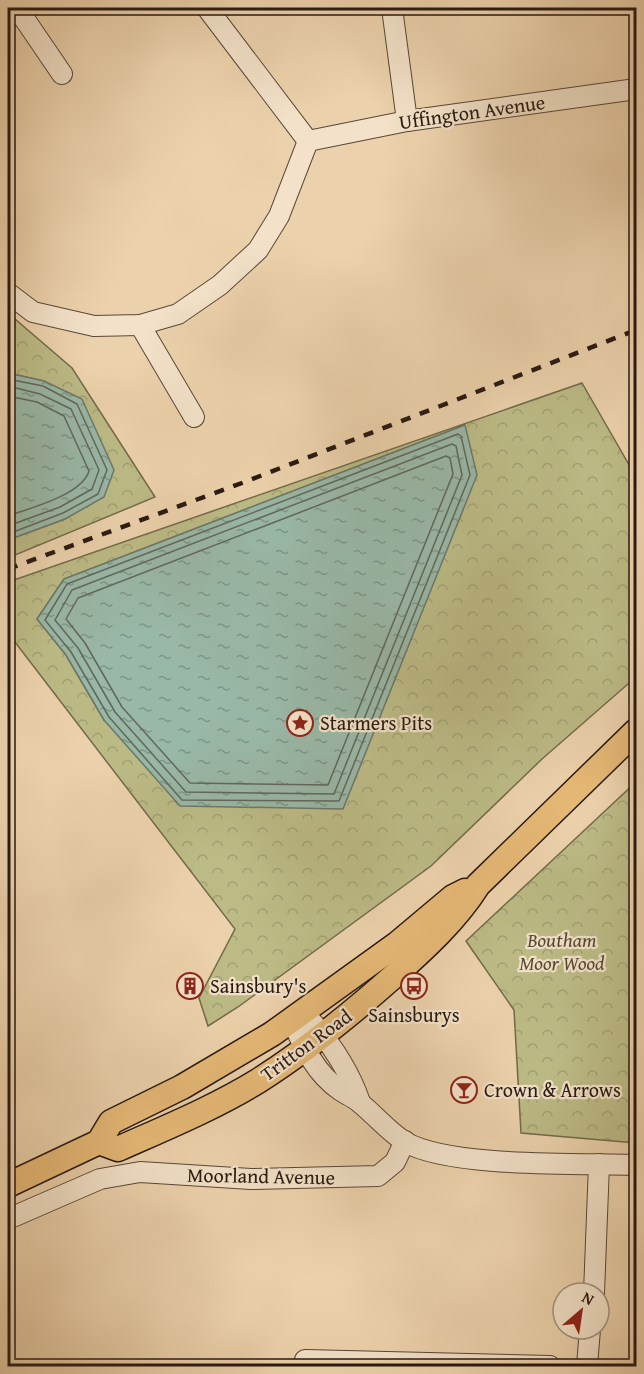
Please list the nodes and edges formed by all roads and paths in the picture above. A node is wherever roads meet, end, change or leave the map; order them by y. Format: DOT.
graph roads {
  1 [pos="17,8"];
  2 [pos="207,8"];
  3 [pos="392,8"];
  4 [pos="62,74"];
  5 [pos="636,89"];
  6 [pos="407,121"];
  7 [pos="308,141"];
  8 [pos="8,293"];
  9 [pos="141,325"];
  10 [pos="194,417"];
  11 [pos="636,731"];
  12 [pos="478,885"];
  13 [pos="298,1017"];
  14 [pos="324,1036"];
  15 [pos="305,1050"];
  16 [pos="256,1082"];
  17 [pos="158,1093"];
  18 [pos="360,1102"];
  19 [pos="405,1141"];
  20 [pos="99,1142"];
  21 [pos="599,1164"];
  22 [pos="636,1165"];
  23 [pos="8,1185"];
  24 [pos="8,1219"];
  25 [pos="594,1281"];
  26 [pos="589,1341"];
  27 [pos="305,1360"];
  28 [pos="550,1366"];
  29 [pos="587,1366"];
  1 -- 4 [label="street"];
  2 -- 7 [label="street"];
  3 -- 6 [label="street"];
  5 -- 6 [label="street, Uffington Avenue"];
  6 -- 7 [label="street, Uffington Avenue"];
  7 -- 9 [label="street"];
  8 -- 9 [label="street"];
  9 -- 10 [label="street"];
  11 -- 12 [label="main road, Tritton Road"];
  12 -- 13 [label="main road, Tritton Road"];
  12 -- 14 [label="main road, Tritton Road"];
  13 -- 14 [label="street"];
  13 -- 15 [label="street"];
  13 -- 17 [label="main road, Tritton Road"];
  14 -- 15 [label="main road, Tritton Road"];
  14 -- 18 [label="street"];
  15 -- 16 [label="main road, Tritton Road"];
  15 -- 18 [label="street"];
  16 -- 17 [label="main road"];
  16 -- 20 [label="main road, Tritton Road"];
  17 -- 20 [label="main road, Tritton Road"];
  18 -- 19 [label="street"];
  19 -- 21 [label="street"];
  19 -- 24 [label="street, Moorland Avenue"];
  20 -- 23 [label="main road, Tritton Road"];
  21 -- 22 [label="street"];
  21 -- 25 [label="street"];
  26 -- 29 [label="street"];
  27 -- 28 [label="street"];
}
